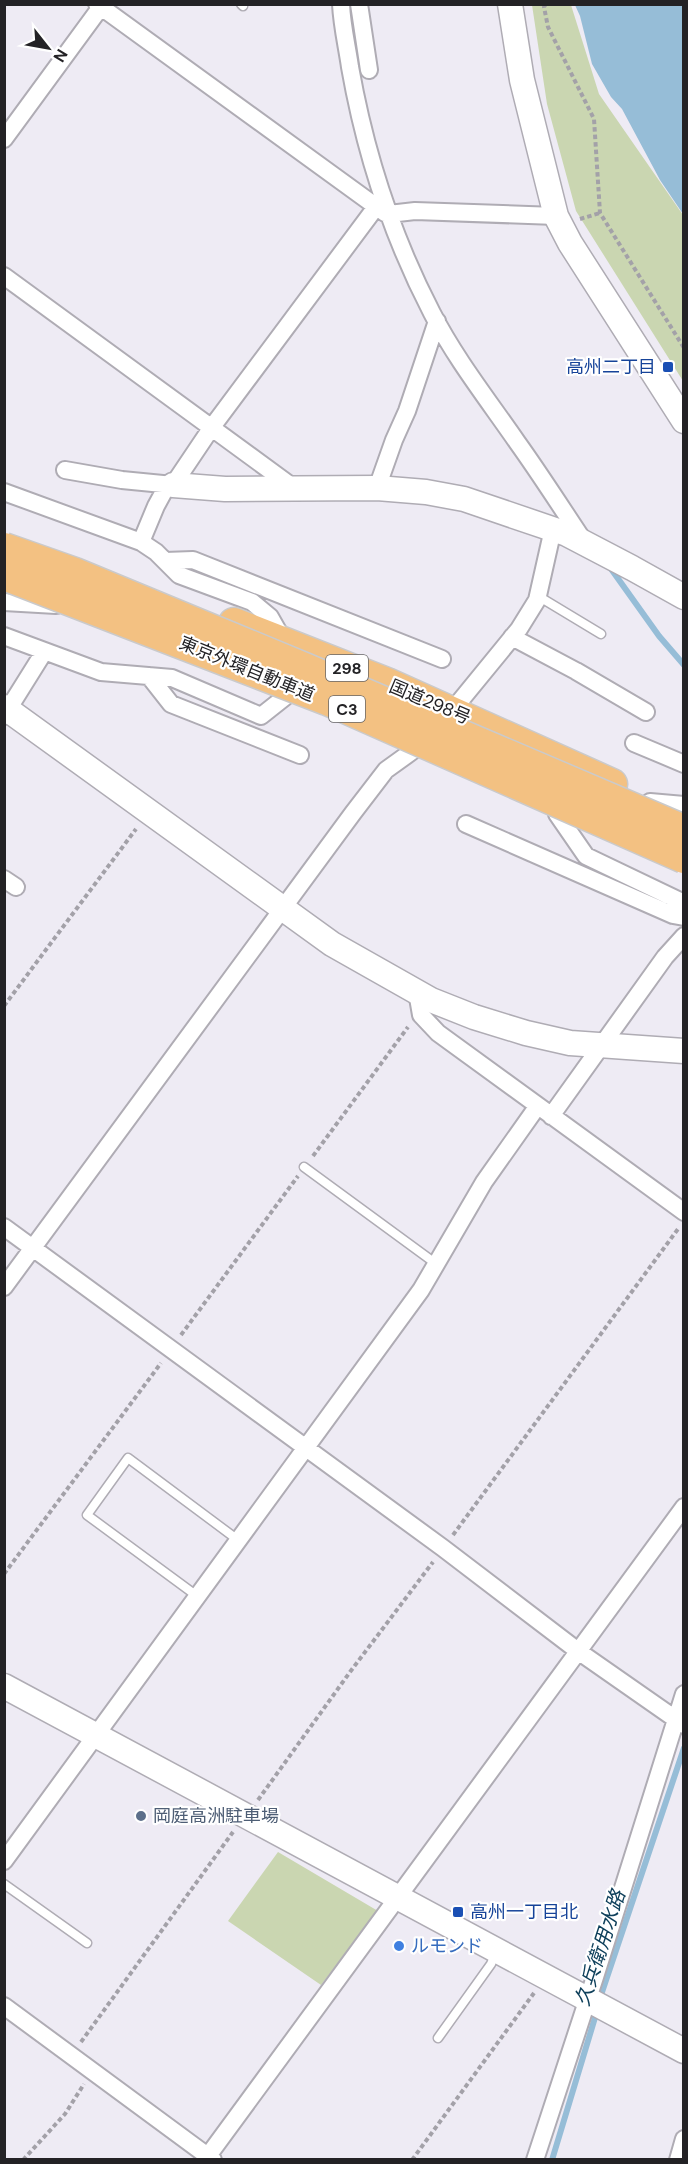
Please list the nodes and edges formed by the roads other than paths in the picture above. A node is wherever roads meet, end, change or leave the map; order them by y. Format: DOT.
graph roads {
  1 [pos="341,4"];
  2 [pos="359,4"];
  3 [pos="510,4"];
  4 [pos="100,6"];
  5 [pos="369,70"];
  6 [pos="4,139"];
  7 [pos="385,212"];
  8 [pos="556,216"];
  9 [pos="4,276"];
  10 [pos="437,321"];
  11 [pos="684,420"];
  12 [pos="212,427"];
  13 [pos="65,470"];
  14 [pos="171,485"];
  15 [pos="294,488"];
  16 [pos="377,488"];
  17 [pos="4,492"];
  18 [pos="553,529"];
  19 [pos="4,533"];
  20 [pos="141,542"];
  21 [pos="584,542"];
  22 [pos="4,548"];
  23 [pos="165,561"];
  24 [pos="4,575"];
  25 [pos="4,586"];
  26 [pos="538,596"];
  27 [pos="684,597"];
  28 [pos="4,602"];
  29 [pos="56,604"];
  30 [pos="601,634"];
  31 [pos="4,636"];
  32 [pos="512,637"];
  33 [pos="285,643"];
  34 [pos="44,652"];
  35 [pos="442,659"];
  36 [pos="149,676"];
  37 [pos="285,697"];
  38 [pos="6,711"];
  39 [pos="453,711"];
  40 [pos="646,712"];
  41 [pos="634,743"];
  42 [pos="411,752"];
  43 [pos="300,755"];
  44 [pos="684,764"];
  45 [pos="651,802"];
  46 [pos="684,805"];
  47 [pos="557,814"];
  48 [pos="684,817"];
  49 [pos="466,824"];
  50 [pos="684,830"];
  51 [pos="684,858"];
  52 [pos="684,868"];
  53 [pos="684,903"];
  54 [pos="283,909"];
  55 [pos="684,917"];
  56 [pos="684,936"];
  57 [pos="419,1003"];
  58 [pos="600,1046"];
  59 [pos="684,1051"];
  60 [pos="544,1111"];
  61 [pos="304,1167"];
  62 [pos="682,1218"];
  63 [pos="4,1227"];
  64 [pos="33,1248"];
  65 [pos="435,1263"];
  66 [pos="4,1287"];
  67 [pos="307,1448"];
  68 [pos="684,1508"];
  69 [pos="238,1540"];
  70 [pos="197,1596"];
  71 [pos="578,1651"];
  72 [pos="4,1686"];
  73 [pos="684,1695"];
  74 [pos="679,1722"];
  75 [pos="96,1735"];
  76 [pos="4,1862"];
  77 [pos="4,1884"];
  78 [pos="397,1896"];
  79 [pos="87,1943"];
  80 [pos="497,1949"];
  81 [pos="586,1999"];
  82 [pos="4,2006"];
  83 [pos="438,2037"];
  84 [pos="684,2051"];
  85 [pos="684,2139"];
  86 [pos="208,2158"];
  87 [pos="535,2160"];
  88 [pos="678,2160"];
  1 -- 7 [label="street"];
  2 -- 5 [label="street"];
  3 -- 8 [label="street"];
  4 -- 6 [label="street"];
  4 -- 7 [label="street"];
  7 -- 8 [label="street"];
  7 -- 10 [label="street"];
  7 -- 12 [label="street"];
  8 -- 11 [label="street"];
  9 -- 12 [label="street"];
  10 -- 16 [label="street"];
  10 -- 21 [label="street"];
  12 -- 14 [label="street"];
  12 -- 15 [label="street"];
  13 -- 14 [label="street"];
  14 -- 15 [label="street"];
  14 -- 20 [label="street"];
  15 -- 16 [label="street"];
  16 -- 18 [label="street"];
  17 -- 20 [label="street"];
  18 -- 21 [label="street"];
  18 -- 26 [label="street"];
  19 -- 33 [label="highway, 国道298号 / 298"];
  20 -- 23 [label="street"];
  21 -- 27 [label="street"];
  22 -- 50 [label="highway, 東京外環自動車道 / C3, bridge"];
  23 -- 33 [label="street"];
  23 -- 35 [label="street"];
  24 -- 51 [label="highway, 東京外環自動車道 / C3, bridge"];
  25 -- 29 [label="highway"];
  26 -- 30 [label="lane"];
  26 -- 32 [label="street"];
  28 -- 29 [label="street"];
  29 -- 37 [label="highway"];
  31 -- 34 [label="street"];
  32 -- 39 [label="street"];
  32 -- 40 [label="street"];
  33 -- 39 [label="highway, 国道298号 / 298"];
  34 -- 36 [label="street"];
  34 -- 38 [label="street"];
  36 -- 37 [label="street"];
  36 -- 43 [label="street"];
  37 -- 42 [label="highway"];
  38 -- 54 [label="street"];
  39 -- 42 [label="street"];
  39 -- 45 [label="highway, 国道298号 / 298"];
  41 -- 44 [label="street"];
  42 -- 47 [label="highway"];
  42 -- 54 [label="street"];
  45 -- 46 [label="street"];
  45 -- 48 [label="highway, 国道298号 / 298"];
  47 -- 52 [label="highway"];
  47 -- 53 [label="street"];
  49 -- 55 [label="street"];
  54 -- 57 [label="street"];
  54 -- 64 [label="street"];
  56 -- 58 [label="street"];
  57 -- 58 [label="street"];
  57 -- 60 [label="street"];
  58 -- 59 [label="street"];
  58 -- 60 [label="street"];
  60 -- 62 [label="street"];
  60 -- 65 [label="street"];
  61 -- 65 [label="lane"];
  63 -- 64 [label="street"];
  64 -- 66 [label="street"];
  64 -- 67 [label="street"];
  65 -- 67 [label="street"];
  67 -- 69 [label="street"];
  67 -- 71 [label="street"];
  68 -- 71 [label="street"];
  69 -- 70 [label="street"];
  69 -- 70 [label="lane"];
  70 -- 75 [label="street"];
  71 -- 74 [label="street"];
  71 -- 78 [label="street"];
  72 -- 75 [label="street"];
  73 -- 74 [label="street"];
  74 -- 81 [label="street"];
  75 -- 76 [label="street"];
  75 -- 78 [label="street"];
  77 -- 79 [label="lane"];
  78 -- 80 [label="street"];
  78 -- 86 [label="street"];
  80 -- 81 [label="street"];
  80 -- 83 [label="lane"];
  81 -- 84 [label="street"];
  81 -- 87 [label="street"];
  82 -- 86 [label="street"];
  85 -- 88 [label="street"];
}
